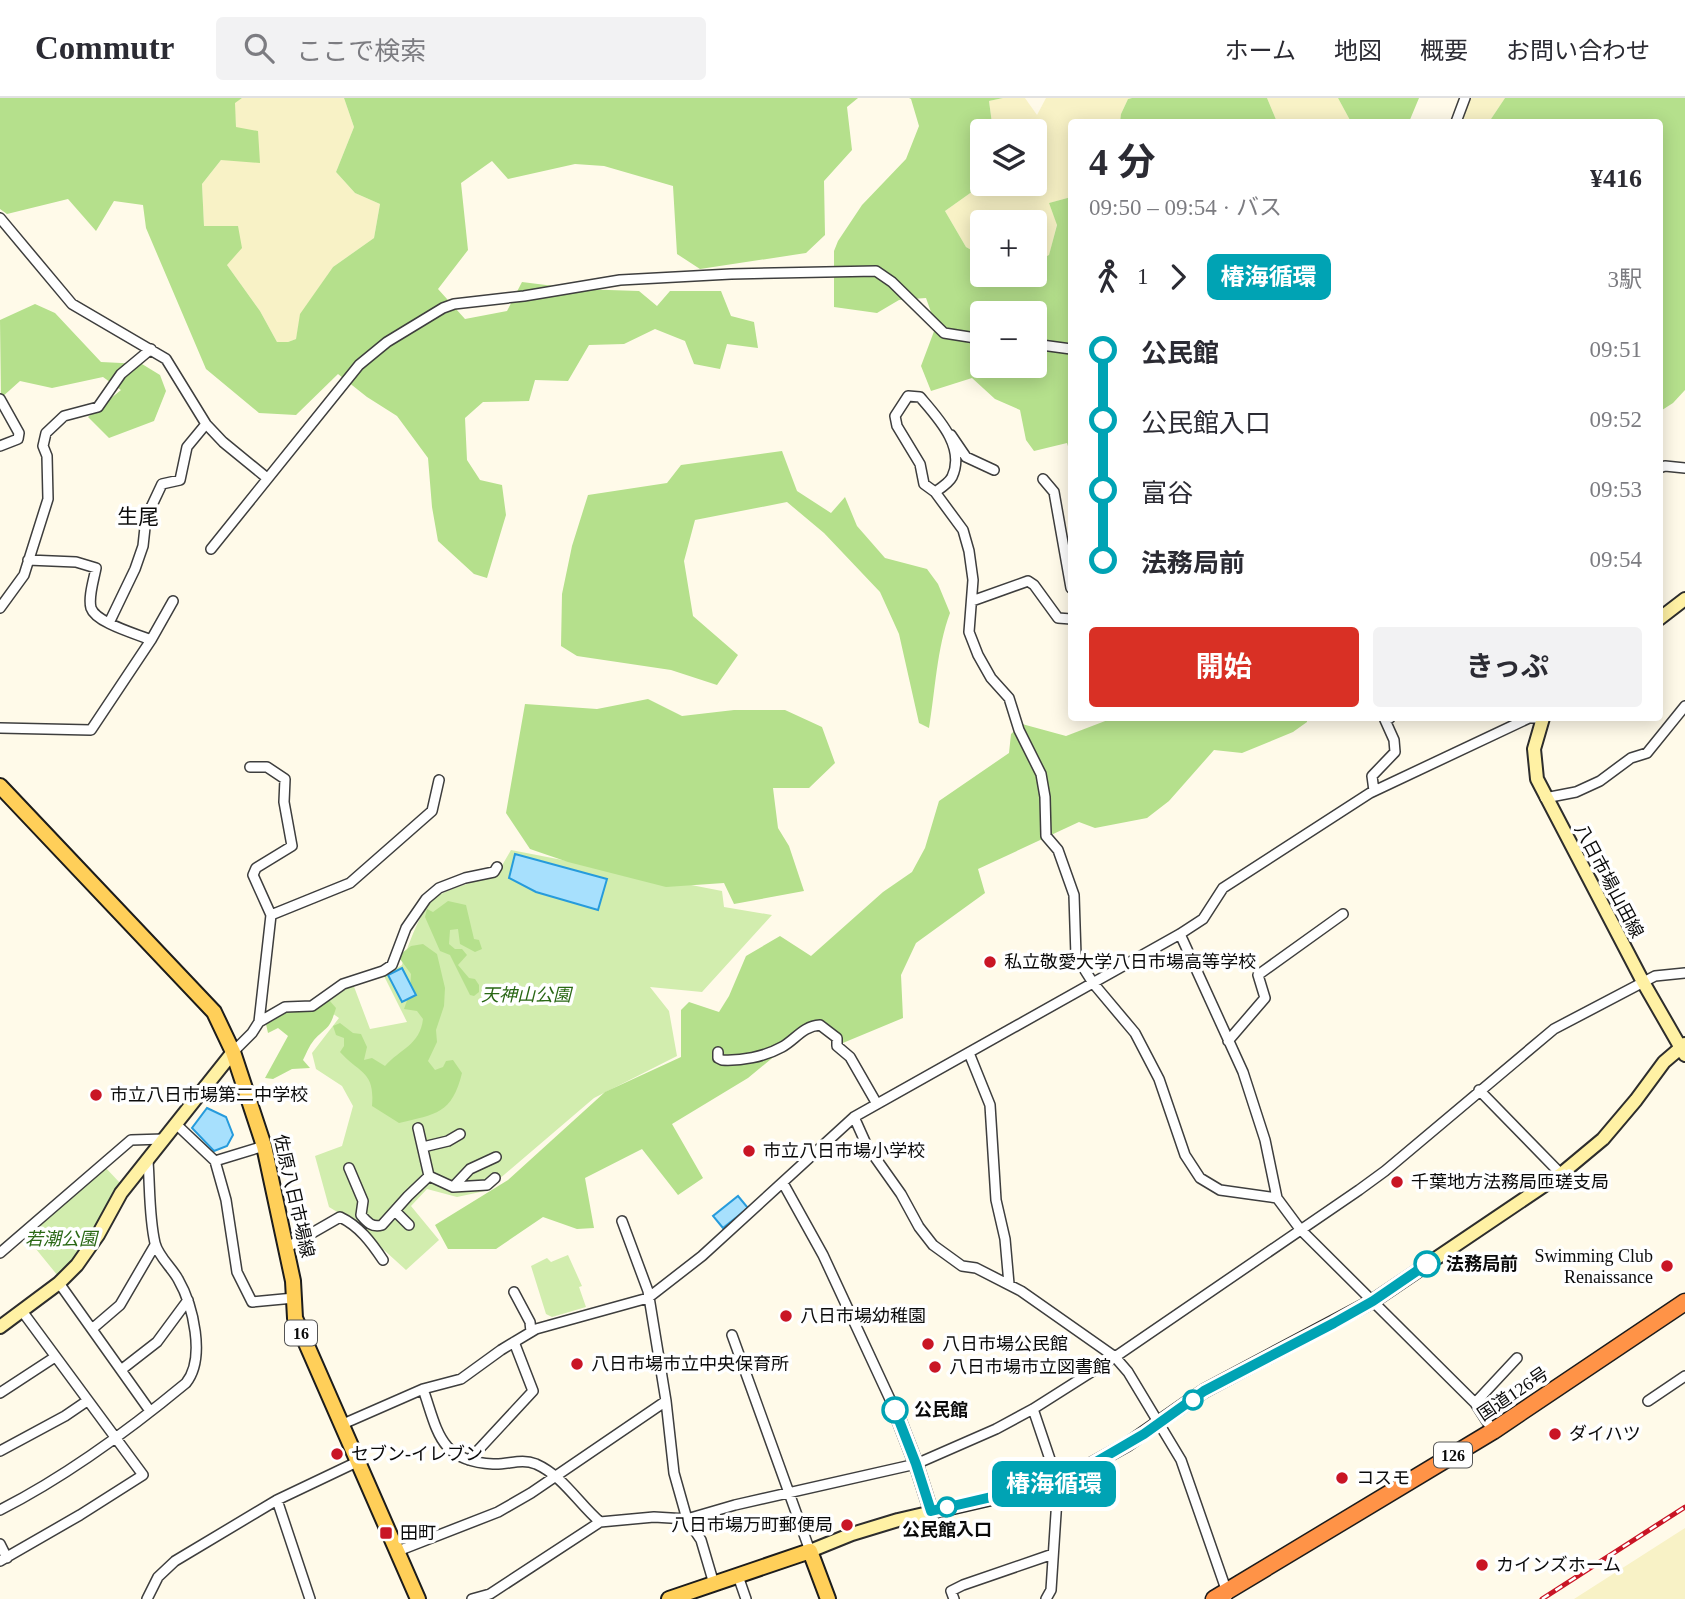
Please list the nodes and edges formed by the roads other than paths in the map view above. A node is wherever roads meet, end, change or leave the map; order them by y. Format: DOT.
graph roads {
  1 [pos="1465,98"];
  2 [pos="1457,119"];
  3 [pos="0,218"];
  4 [pos="970,337"];
  5 [pos="1047,346"];
  6 [pos="151,349"];
  7 [pos="1068,349"];
  8 [pos="0,399"];
  9 [pos="206,424"];
  10 [pos="946,427"];
  11 [pos="0,446"];
  12 [pos="1663,467"];
  13 [pos="1685,468"];
  14 [pos="994,470"];
  15 [pos="267,478"];
  16 [pos="1043,479"];
  17 [pos="935,492"];
  18 [pos="211,549"];
  19 [pos="28,561"];
  20 [pos="1068,571"];
  21 [pos="1685,599"];
  22 [pos="173,601"];
  23 [pos="972,601"];
  24 [pos="0,608"];
  25 [pos="1663,616"];
  26 [pos="1068,619"];
  27 [pos="109,623"];
  28 [pos="151,640"];
  29 [pos="1685,706"];
  30 [pos="1385,721"];
  31 [pos="1523,721"];
  32 [pos="1542,721"];
  33 [pos="0,727"];
  34 [pos="250,767"];
  35 [pos="439,780"];
  36 [pos="0,786"];
  37 [pos="1374,791"];
  38 [pos="1545,798"];
  39 [pos="497,867"];
  40 [pos="1343,914"];
  41 [pos="271,915"];
  42 [pos="1181,934"];
  43 [pos="1685,973"];
  44 [pos="1643,982"];
  45 [pos="1093,983"];
  46 [pos="258,1023"];
  47 [pos="1228,1041"];
  48 [pos="1683,1049"];
  49 [pos="233,1052"];
  50 [pos="718,1052"];
  51 [pos="969,1053"];
  52 [pos="1479,1090"];
  53 [pos="877,1104"];
  54 [pos="854,1117"];
  55 [pos="177,1125"];
  56 [pos="418,1128"];
  57 [pos="460,1134"];
  58 [pos="164,1139"];
  59 [pos="264,1146"];
  60 [pos="423,1147"];
  61 [pos="496,1157"];
  62 [pos="148,1161"];
  63 [pos="215,1161"];
  64 [pos="349,1168"];
  65 [pos="1561,1174"];
  66 [pos="429,1176"];
  67 [pos="495,1178"];
  68 [pos="783,1183"];
  69 [pos="453,1187"];
  70 [pos="1277,1198"];
  71 [pos="395,1211"];
  72 [pos="622,1220"];
  73 [pos="409,1225"];
  74 [pos="378,1226"];
  75 [pos="1300,1229"];
  76 [pos="369,1240"];
  77 [pos="155,1245"];
  78 [pos="286,1248"];
  79 [pos="0,1253"];
  80 [pos="383,1260"];
  81 [pos="59,1283"];
  82 [pos="1009,1284"];
  83 [pos="514,1292"];
  84 [pos="294,1298"];
  85 [pos="648,1298"];
  86 [pos="188,1300"];
  87 [pos="1373,1301"];
  88 [pos="1685,1302"];
  89 [pos="22,1311"];
  90 [pos="0,1326"];
  91 [pos="92,1329"];
  92 [pos="531,1332"];
  93 [pos="732,1335"];
  94 [pos="514,1342"];
  95 [pos="55,1357"];
  96 [pos="1115,1357"];
  97 [pos="1517,1359"];
  98 [pos="121,1370"];
  99 [pos="1685,1376"];
  100 [pos="423,1389"];
  101 [pos="0,1394"];
  102 [pos="87,1401"];
  103 [pos="666,1401"];
  104 [pos="1648,1401"];
  105 [pos="1475,1403"];
  106 [pos="1033,1409"];
  107 [pos="150,1410"];
  108 [pos="895,1410"];
  109 [pos="1160,1423"];
  110 [pos="343,1424"];
  111 [pos="1493,1431"];
  112 [pos="114,1438"];
  113 [pos="0,1451"];
  114 [pos="469,1460"];
  115 [pos="359,1461"];
  116 [pos="916,1464"];
  117 [pos="557,1476"];
  118 [pos="1058,1483"];
  119 [pos="790,1494"];
  120 [pos="277,1500"];
  121 [pos="0,1510"];
  122 [pos="931,1511"];
  123 [pos="687,1519"];
  124 [pos="600,1522"];
  125 [pos="0,1544"];
  126 [pos="398,1550"];
  127 [pos="810,1551"];
  128 [pos="1053,1554"];
  129 [pos="4,1559"];
  130 [pos="738,1576"];
  131 [pos="715,1584"];
  132 [pos="152,1596"];
  133 [pos="1223,1597"];
  134 [pos="310,1599"];
  135 [pos="418,1599"];
  136 [pos="472,1599"];
  137 [pos="669,1599"];
  138 [pos="746,1599"];
  139 [pos="828,1599"];
  140 [pos="954,1599"];
  141 [pos="1046,1599"];
  1 -- 2 [label="street"];
  3 -- 6 [label="street"];
  4 -- 15 [label="street"];
  5 -- 7 [label="street"];
  6 -- 9 [label="street"];
  6 -- 19 [label="street"];
  8 -- 11 [label="street"];
  9 -- 15 [label="street"];
  9 -- 27 [label="street"];
  10 -- 14 [label="street"];
  10 -- 17 [label="street"];
  10 -- 17 [label="street"];
  12 -- 13 [label="street"];
  15 -- 18 [label="street"];
  16 -- 20 [label="street"];
  17 -- 23 [label="street"];
  19 -- 24 [label="street"];
  19 -- 27 [label="street"];
  21 -- 25 [label="street"];
  22 -- 28 [label="street"];
  23 -- 26 [label="street"];
  23 -- 45 [label="street"];
  27 -- 28 [label="street"];
  28 -- 33 [label="street"];
  29 -- 38 [label="street"];
  30 -- 37 [label="street"];
  31 -- 37 [label="street"];
  32 -- 38 [label="street, 八日市場山田線"];
  34 -- 41 [label="street"];
  35 -- 41 [label="street"];
  36 -- 49 [label="main road, 佐原八日市場線 / 16"];
  37 -- 42 [label="street"];
  38 -- 44 [label="street, 八日市場山田線"];
  39 -- 46 [label="street"];
  40 -- 47 [label="street"];
  41 -- 46 [label="street"];
  42 -- 45 [label="street"];
  42 -- 47 [label="street"];
  43 -- 44 [label="street"];
  44 -- 48 [label="street, 八日市場山田線"];
  44 -- 52 [label="street"];
  45 -- 51 [label="street"];
  45 -- 70 [label="street"];
  46 -- 49 [label="street"];
  47 -- 70 [label="street"];
  48 -- 65 [label="street"];
  49 -- 55 [label="street"];
  49 -- 59 [label="main road, 佐原八日市場線 / 16"];
  50 -- 53 [label="street"];
  51 -- 53 [label="street"];
  51 -- 82 [label="street"];
  52 -- 65 [label="street"];
  52 -- 75 [label="street"];
  53 -- 54 [label="street"];
  54 -- 68 [label="street"];
  54 -- 82 [label="street"];
  55 -- 58 [label="street"];
  55 -- 63 [label="street"];
  56 -- 60 [label="street"];
  57 -- 60 [label="street"];
  58 -- 62 [label="street"];
  58 -- 79 [label="street"];
  59 -- 63 [label="street"];
  59 -- 78 [label="main road, 佐原八日市場線 / 16"];
  60 -- 66 [label="street"];
  61 -- 69 [label="street"];
  62 -- 77 [label="street"];
  62 -- 81 [label="street"];
  63 -- 84 [label="street"];
  64 -- 74 [label="street"];
  65 -- 87 [label="street"];
  66 -- 69 [label="street"];
  66 -- 71 [label="street"];
  67 -- 69 [label="street"];
  68 -- 85 [label="street"];
  68 -- 108 [label="street"];
  70 -- 75 [label="street"];
  71 -- 73 [label="street"];
  71 -- 74 [label="street"];
  72 -- 85 [label="street"];
  74 -- 76 [label="street"];
  75 -- 87 [label="street"];
  75 -- 96 [label="street"];
  76 -- 78 [label="street"];
  76 -- 80 [label="street"];
  77 -- 86 [label="street"];
  77 -- 91 [label="street"];
  78 -- 84 [label="main road, 佐原八日市場線 / 16"];
  81 -- 89 [label="street"];
  81 -- 91 [label="street"];
  82 -- 96 [label="street"];
  83 -- 92 [label="street"];
  84 -- 110 [label="main road, 佐原八日市場線 / 16"];
  85 -- 92 [label="street"];
  85 -- 103 [label="street"];
  86 -- 98 [label="street"];
  86 -- 107 [label="street"];
  87 -- 105 [label="street"];
  87 -- 109 [label="street"];
  88 -- 111 [label="highway, 国道126号 / 126"];
  89 -- 90 [label="street"];
  89 -- 95 [label="street"];
  91 -- 98 [label="street"];
  92 -- 94 [label="street"];
  93 -- 119 [label="street"];
  94 -- 100 [label="street"];
  94 -- 114 [label="street"];
  95 -- 101 [label="street"];
  95 -- 102 [label="street"];
  96 -- 106 [label="street"];
  96 -- 109 [label="street"];
  97 -- 105 [label="street"];
  98 -- 107 [label="street"];
  99 -- 104 [label="street"];
  100 -- 110 [label="street"];
  100 -- 114 [label="street"];
  102 -- 112 [label="street"];
  102 -- 113 [label="street"];
  103 -- 117 [label="street"];
  103 -- 123 [label="street"];
  105 -- 111 [label="street"];
  106 -- 116 [label="street"];
  106 -- 118 [label="street"];
  107 -- 112 [label="street"];
  108 -- 116 [label="street"];
  109 -- 118 [label="street"];
  109 -- 133 [label="street"];
  110 -- 115 [label="main road, 佐原八日市場線 / 16"];
  111 -- 133 [label="highway, 国道126号 / 126"];
  112 -- 121 [label="street"];
  112 -- 129 [label="street"];
  114 -- 117 [label="street"];
  115 -- 120 [label="street"];
  115 -- 126 [label="main road, 佐原八日市場線 / 16"];
  116 -- 119 [label="street"];
  116 -- 122 [label="street"];
  117 -- 124 [label="street"];
  117 -- 126 [label="street"];
  118 -- 122 [label="street"];
  118 -- 128 [label="street"];
  119 -- 123 [label="street"];
  119 -- 127 [label="street"];
  120 -- 132 [label="street"];
  120 -- 134 [label="street"];
  122 -- 127 [label="street"];
  123 -- 124 [label="street"];
  123 -- 131 [label="street"];
  124 -- 136 [label="street"];
  125 -- 129 [label="street"];
  126 -- 135 [label="main road, 佐原八日市場線 / 16"];
  127 -- 130 [label="main road"];
  127 -- 139 [label="main road"];
  128 -- 140 [label="street"];
  128 -- 141 [label="street"];
  130 -- 131 [label="main road"];
  130 -- 138 [label="street"];
  131 -- 137 [label="main road"];
}
